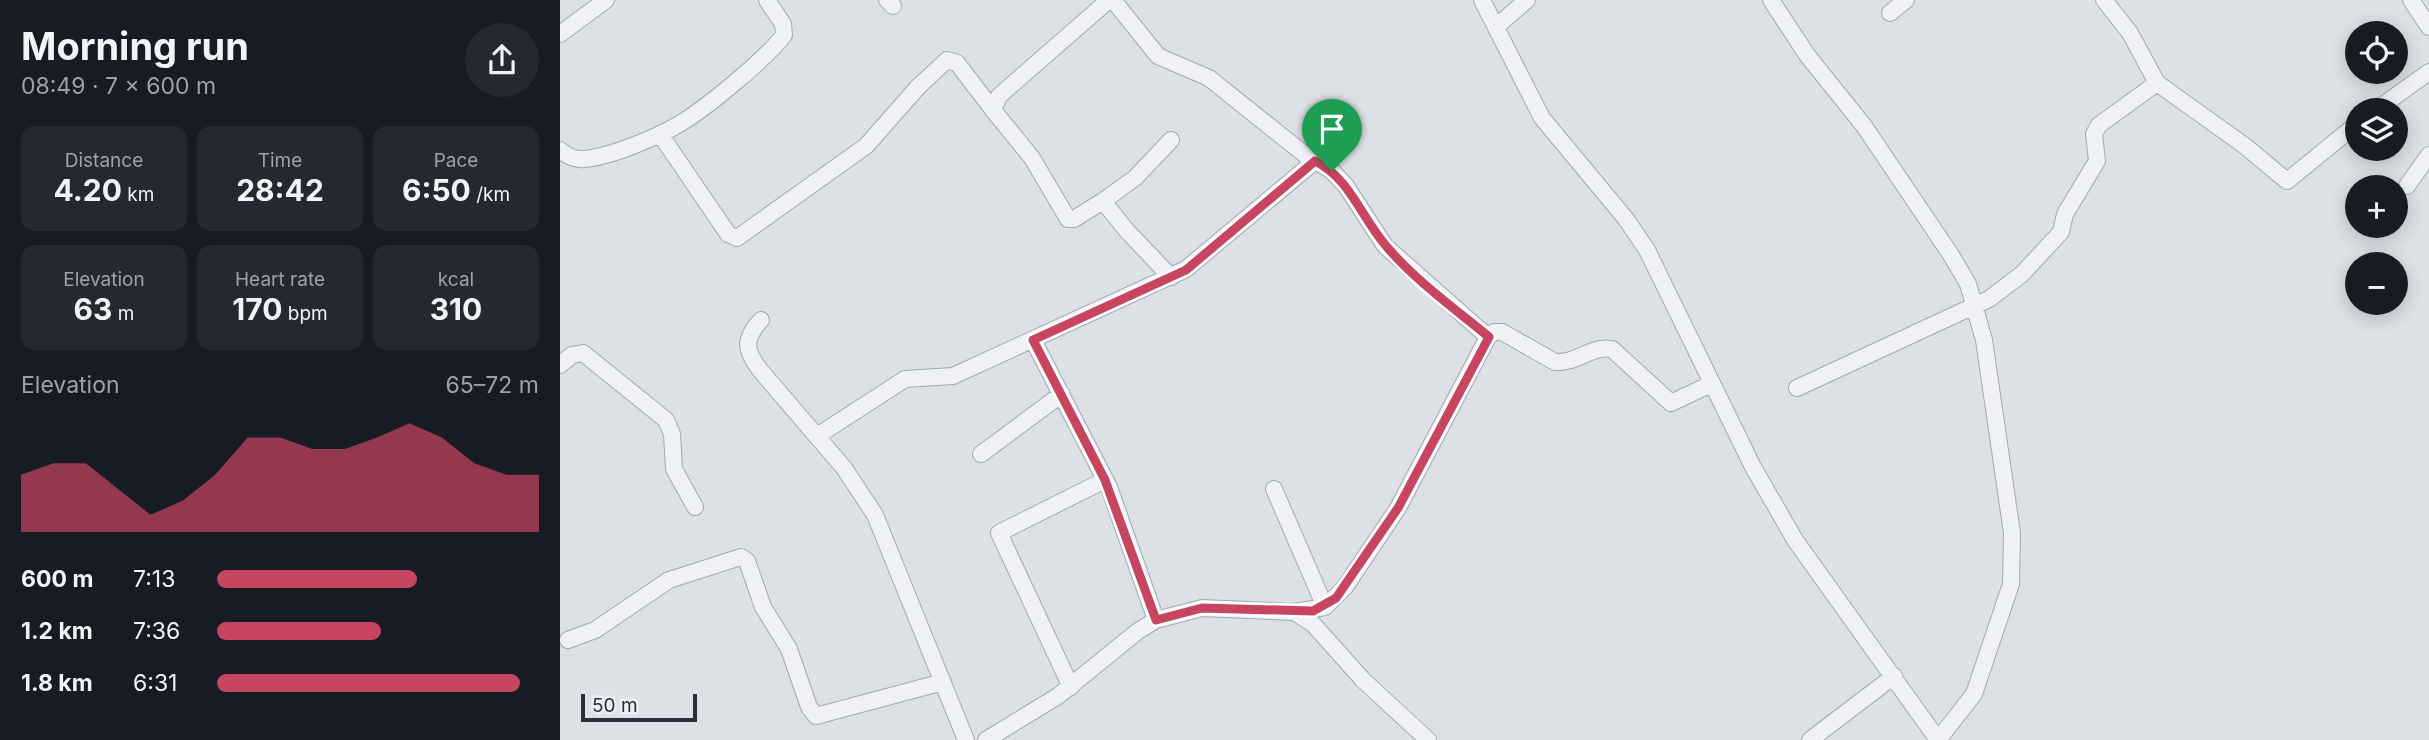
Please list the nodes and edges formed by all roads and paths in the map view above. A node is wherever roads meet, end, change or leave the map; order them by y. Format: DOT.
graph roads {
  1 [pos="606,0"];
  2 [pos="767,0"];
  3 [pos="1482,0"];
  4 [pos="1527,0"];
  5 [pos="1771,0"];
  6 [pos="1906,0"];
  7 [pos="2104,0"];
  8 [pos="2411,0"];
  9 [pos="1118,2"];
  10 [pos="1890,13"];
  11 [pos="1497,26"];
  12 [pos="2429,27"];
  13 [pos="560,34"];
  14 [pos="2429,72"];
  15 [pos="2157,83"];
  16 [pos="2393,98"];
  17 [pos="993,110"];
  18 [pos="660,134"];
  19 [pos="2345,134"];
  20 [pos="1171,140"];
  21 [pos="560,149"];
  22 [pos="2429,155"];
  23 [pos="1315,161"];
  24 [pos="2408,185"];
  25 [pos="1103,201"];
  26 [pos="1171,277"];
  27 [pos="1975,305"];
  28 [pos="761,320"];
  29 [pos="1489,337"];
  30 [pos="1033,340"];
  31 [pos="560,365"];
  32 [pos="1711,384"];
  33 [pos="1797,388"];
  34 [pos="1062,394"];
  35 [pos="817,436"];
  36 [pos="981,454"];
  37 [pos="1105,480"];
  38 [pos="1273,489"];
  39 [pos="695,507"];
  40 [pos="1325,607"];
  41 [pos="1294,612"];
  42 [pos="1156,620"];
  43 [pos="568,640"];
  44 [pos="1894,676"];
  45 [pos="943,682"];
  46 [pos="1071,687"];
  47 [pos="966,740"];
  48 [pos="986,740"];
  49 [pos="1428,740"];
  50 [pos="1810,740"];
  51 [pos="1938,740"];
  1 -- 13 [label="street"];
  2 -- 18 [label="street"];
  3 -- 11 [label="street"];
  4 -- 11 [label="street"];
  5 -- 27 [label="street"];
  6 -- 10 [label="street"];
  7 -- 15 [label="street"];
  8 -- 12 [label="street"];
  9 -- 17 [label="street"];
  9 -- 23 [label="street"];
  11 -- 32 [label="street"];
  14 -- 16 [label="street"];
  15 -- 19 [label="street"];
  15 -- 27 [label="street"];
  17 -- 18 [label="street"];
  17 -- 25 [label="street"];
  18 -- 21 [label="street"];
  20 -- 25 [label="street"];
  22 -- 24 [label="street"];
  23 -- 26 [label="street"];
  23 -- 29 [label="street"];
  25 -- 26 [label="street"];
  26 -- 30 [label="street"];
  27 -- 33 [label="street"];
  27 -- 51 [label="street"];
  28 -- 35 [label="street"];
  29 -- 32 [label="street"];
  29 -- 40 [label="street"];
  30 -- 34 [label="street"];
  30 -- 35 [label="street"];
  31 -- 39 [label="street"];
  32 -- 44 [label="street"];
  34 -- 36 [label="street"];
  34 -- 37 [label="street"];
  35 -- 45 [label="street"];
  37 -- 42 [label="street"];
  37 -- 46 [label="street"];
  38 -- 40 [label="street"];
  40 -- 41 [label="street"];
  41 -- 42 [label="street"];
  41 -- 49 [label="street"];
  42 -- 46 [label="street"];
  43 -- 45 [label="street"];
  44 -- 50 [label="street"];
  44 -- 51 [label="street"];
  45 -- 47 [label="street"];
  46 -- 48 [label="street"];
}
